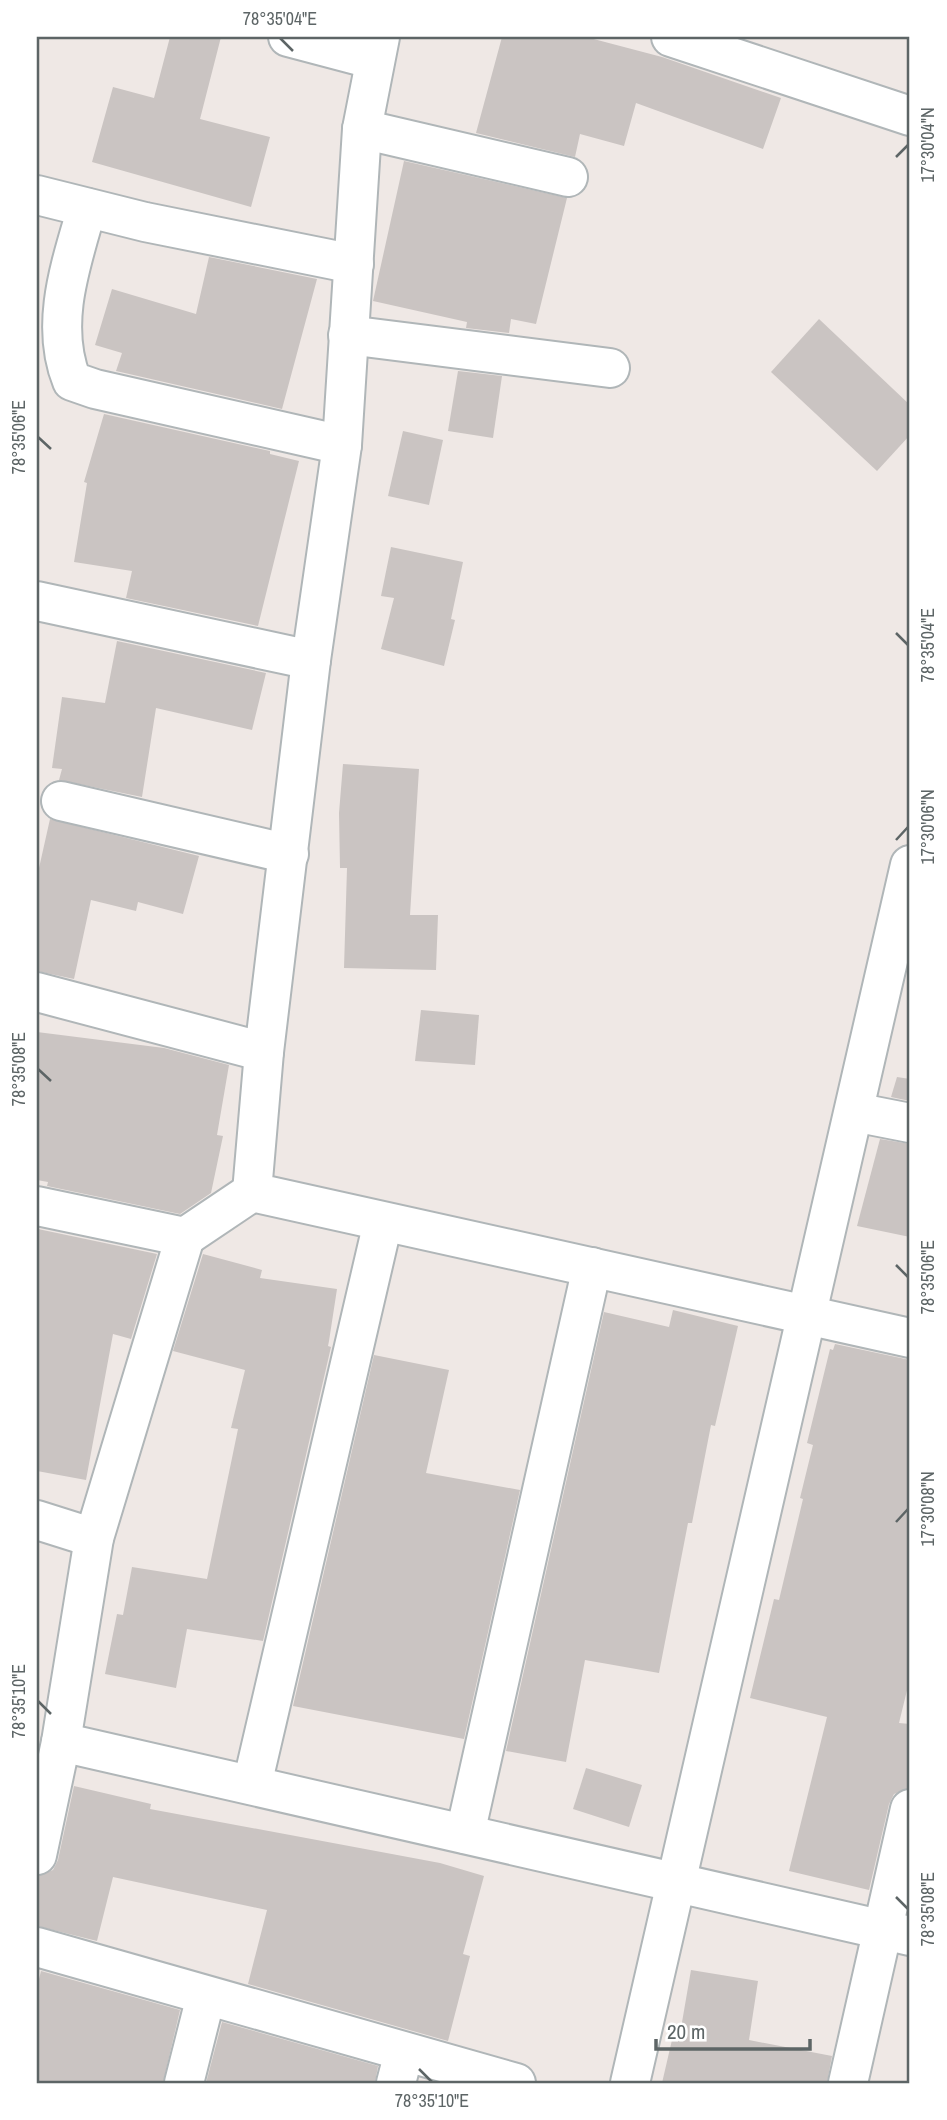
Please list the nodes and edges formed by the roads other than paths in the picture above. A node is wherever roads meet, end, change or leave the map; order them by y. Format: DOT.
graph roads {
  1 [pos="288,37"];
  2 [pos="671,37"];
  3 [pos="378,48"];
  4 [pos="910,116"];
  5 [pos="362,129"];
  6 [pos="568,177"];
  7 [pos="37,195"];
  8 [pos="88,208"];
  9 [pos="354,264"];
  10 [pos="348,335"];
  11 [pos="610,368"];
  12 [pos="342,446"];
  13 [pos="37,601"];
  14 [pos="311,660"];
  15 [pos="61,801"];
  16 [pos="289,854"];
  17 [pos="909,877"];
  18 [pos="37,992"];
  19 [pos="264,1052"];
  20 [pos="854,1112"];
  21 [pos="910,1123"];
  22 [pos="252,1192"];
  23 [pos="37,1206"];
  24 [pos="383,1222"];
  25 [pos="185,1237"];
  26 [pos="592,1267"];
  27 [pos="809,1313"];
  28 [pos="910,1338"];
  29 [pos="37,1520"];
  30 [pos="94,1538"];
  31 [pos="61,1742"];
  32 [pos="252,1785"];
  33 [pos="910,1809"];
  34 [pos="465,1834"];
  35 [pos="37,1855"];
  36 [pos="676,1883"];
  37 [pos="896,1934"];
  38 [pos="37,1947"];
  39 [pos="206,1996"];
  40 [pos="400,2067"];
  41 [pos="184,2083"];
  42 [pos="516,2083"];
  43 [pos="630,2083"];
  44 [pos="848,2083"];
  1 -- 3 [label="street"];
  2 -- 4 [label="street"];
  3 -- 5 [label="street"];
  5 -- 6 [label="street"];
  5 -- 9 [label="street"];
  7 -- 8 [label="street"];
  8 -- 9 [label="street"];
  8 -- 12 [label="street"];
  9 -- 10 [label="street"];
  10 -- 11 [label="street"];
  10 -- 12 [label="street"];
  12 -- 14 [label="street"];
  13 -- 14 [label="street"];
  14 -- 16 [label="street"];
  15 -- 16 [label="street"];
  16 -- 19 [label="street"];
  17 -- 20 [label="street"];
  18 -- 19 [label="street"];
  19 -- 22 [label="street"];
  20 -- 21 [label="street"];
  20 -- 27 [label="street"];
  22 -- 24 [label="street"];
  22 -- 25 [label="street"];
  23 -- 25 [label="street"];
  24 -- 26 [label="street"];
  24 -- 32 [label="street"];
  25 -- 30 [label="street"];
  26 -- 27 [label="street"];
  26 -- 34 [label="street"];
  27 -- 28 [label="street"];
  27 -- 36 [label="street"];
  29 -- 30 [label="street"];
  30 -- 31 [label="street"];
  31 -- 32 [label="street"];
  31 -- 35 [label="street"];
  32 -- 34 [label="street"];
  33 -- 37 [label="street"];
  34 -- 36 [label="street"];
  36 -- 37 [label="street"];
  36 -- 43 [label="street"];
  37 -- 44 [label="street"];
  38 -- 39 [label="street"];
  39 -- 40 [label="street"];
  39 -- 41 [label="street"];
  40 -- 42 [label="street"];
}
